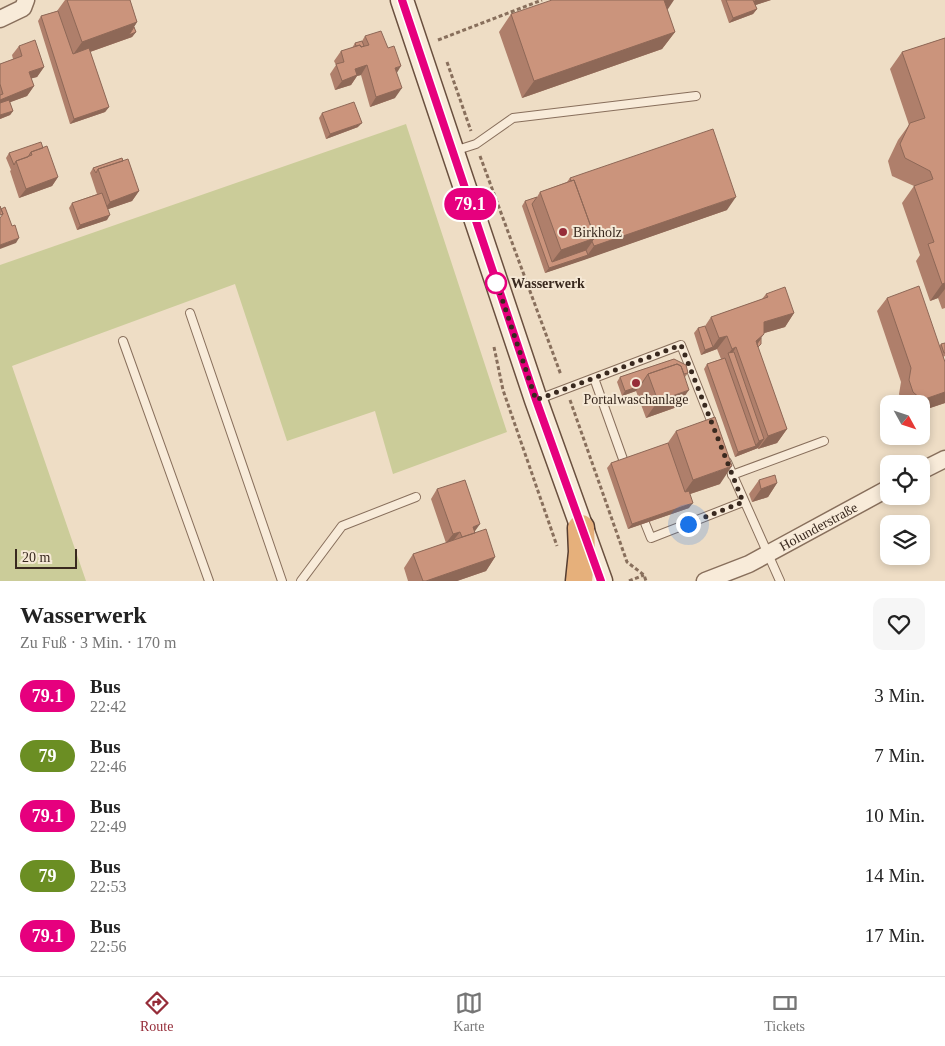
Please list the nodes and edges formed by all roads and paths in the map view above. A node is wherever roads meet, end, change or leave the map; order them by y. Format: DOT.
graph roads {
  1 [pos="26,0"];
  2 [pos="402,0"];
  3 [pos="542,0"];
  4 [pos="0,19"];
  5 [pos="433,42"];
  6 [pos="446,61"];
  7 [pos="696,96"];
  8 [pos="476,144"];
  9 [pos="452,151"];
  10 [pos="190,313"];
  11 [pos="492,338"];
  12 [pos="123,341"];
  13 [pos="594,378"];
  14 [pos="565,388"];
  15 [pos="536,400"];
  16 [pos="718,438"];
  17 [pos="824,441"];
  18 [pos="725,457"];
  19 [pos="945,459"];
  20 [pos="624,462"];
  21 [pos="930,466"];
  22 [pos="732,475"];
  23 [pos="880,493"];
  24 [pos="416,497"];
  25 [pos="743,502"];
  26 [pos="645,523"];
  27 [pos="581,528"];
  28 [pos="558,548"];
  29 [pos="768,554"];
  30 [pos="749,564"];
  31 [pos="644,575"];
  32 [pos="209,581"];
  33 [pos="282,581"];
  34 [pos="301,581"];
  35 [pos="579,581"];
  36 [pos="601,581"];
  37 [pos="629,581"];
  38 [pos="646,581"];
  39 [pos="705,581"];
  40 [pos="728,581"];
  41 [pos="780,581"];
  1 -- 4 [label="street"];
  2 -- 9 [label="main road"];
  3 -- 5 [label="path"];
  6 -- 8 [label="path"];
  7 -- 8 [label="lane"];
  8 -- 9 [label="lane"];
  8 -- 14 [label="path"];
  9 -- 15 [label="main road"];
  10 -- 33 [label="lane"];
  11 -- 28 [label="path"];
  12 -- 32 [label="lane"];
  13 -- 14 [label="lane"];
  13 -- 16 [label="lane"];
  13 -- 20 [label="lane"];
  14 -- 15 [label="lane"];
  14 -- 31 [label="path"];
  15 -- 27 [label="main road"];
  17 -- 22 [label="lane"];
  18 -- 22 [label="lane"];
  19 -- 21 [label="street"];
  22 -- 25 [label="lane"];
  23 -- 29 [label="street, Holunderstraße"];
  24 -- 34 [label="lane"];
  25 -- 26 [label="lane"];
  25 -- 29 [label="lane"];
  27 -- 35 [label="highway"];
  27 -- 36 [label="main road"];
  29 -- 30 [label="street, Holunderstraße"];
  29 -- 41 [label="lane"];
  30 -- 39 [label="street, Holunderstraße"];
  30 -- 40 [label="street, Holunderstraße"];
  31 -- 37 [label="path"];
  31 -- 38 [label="path"];
}
